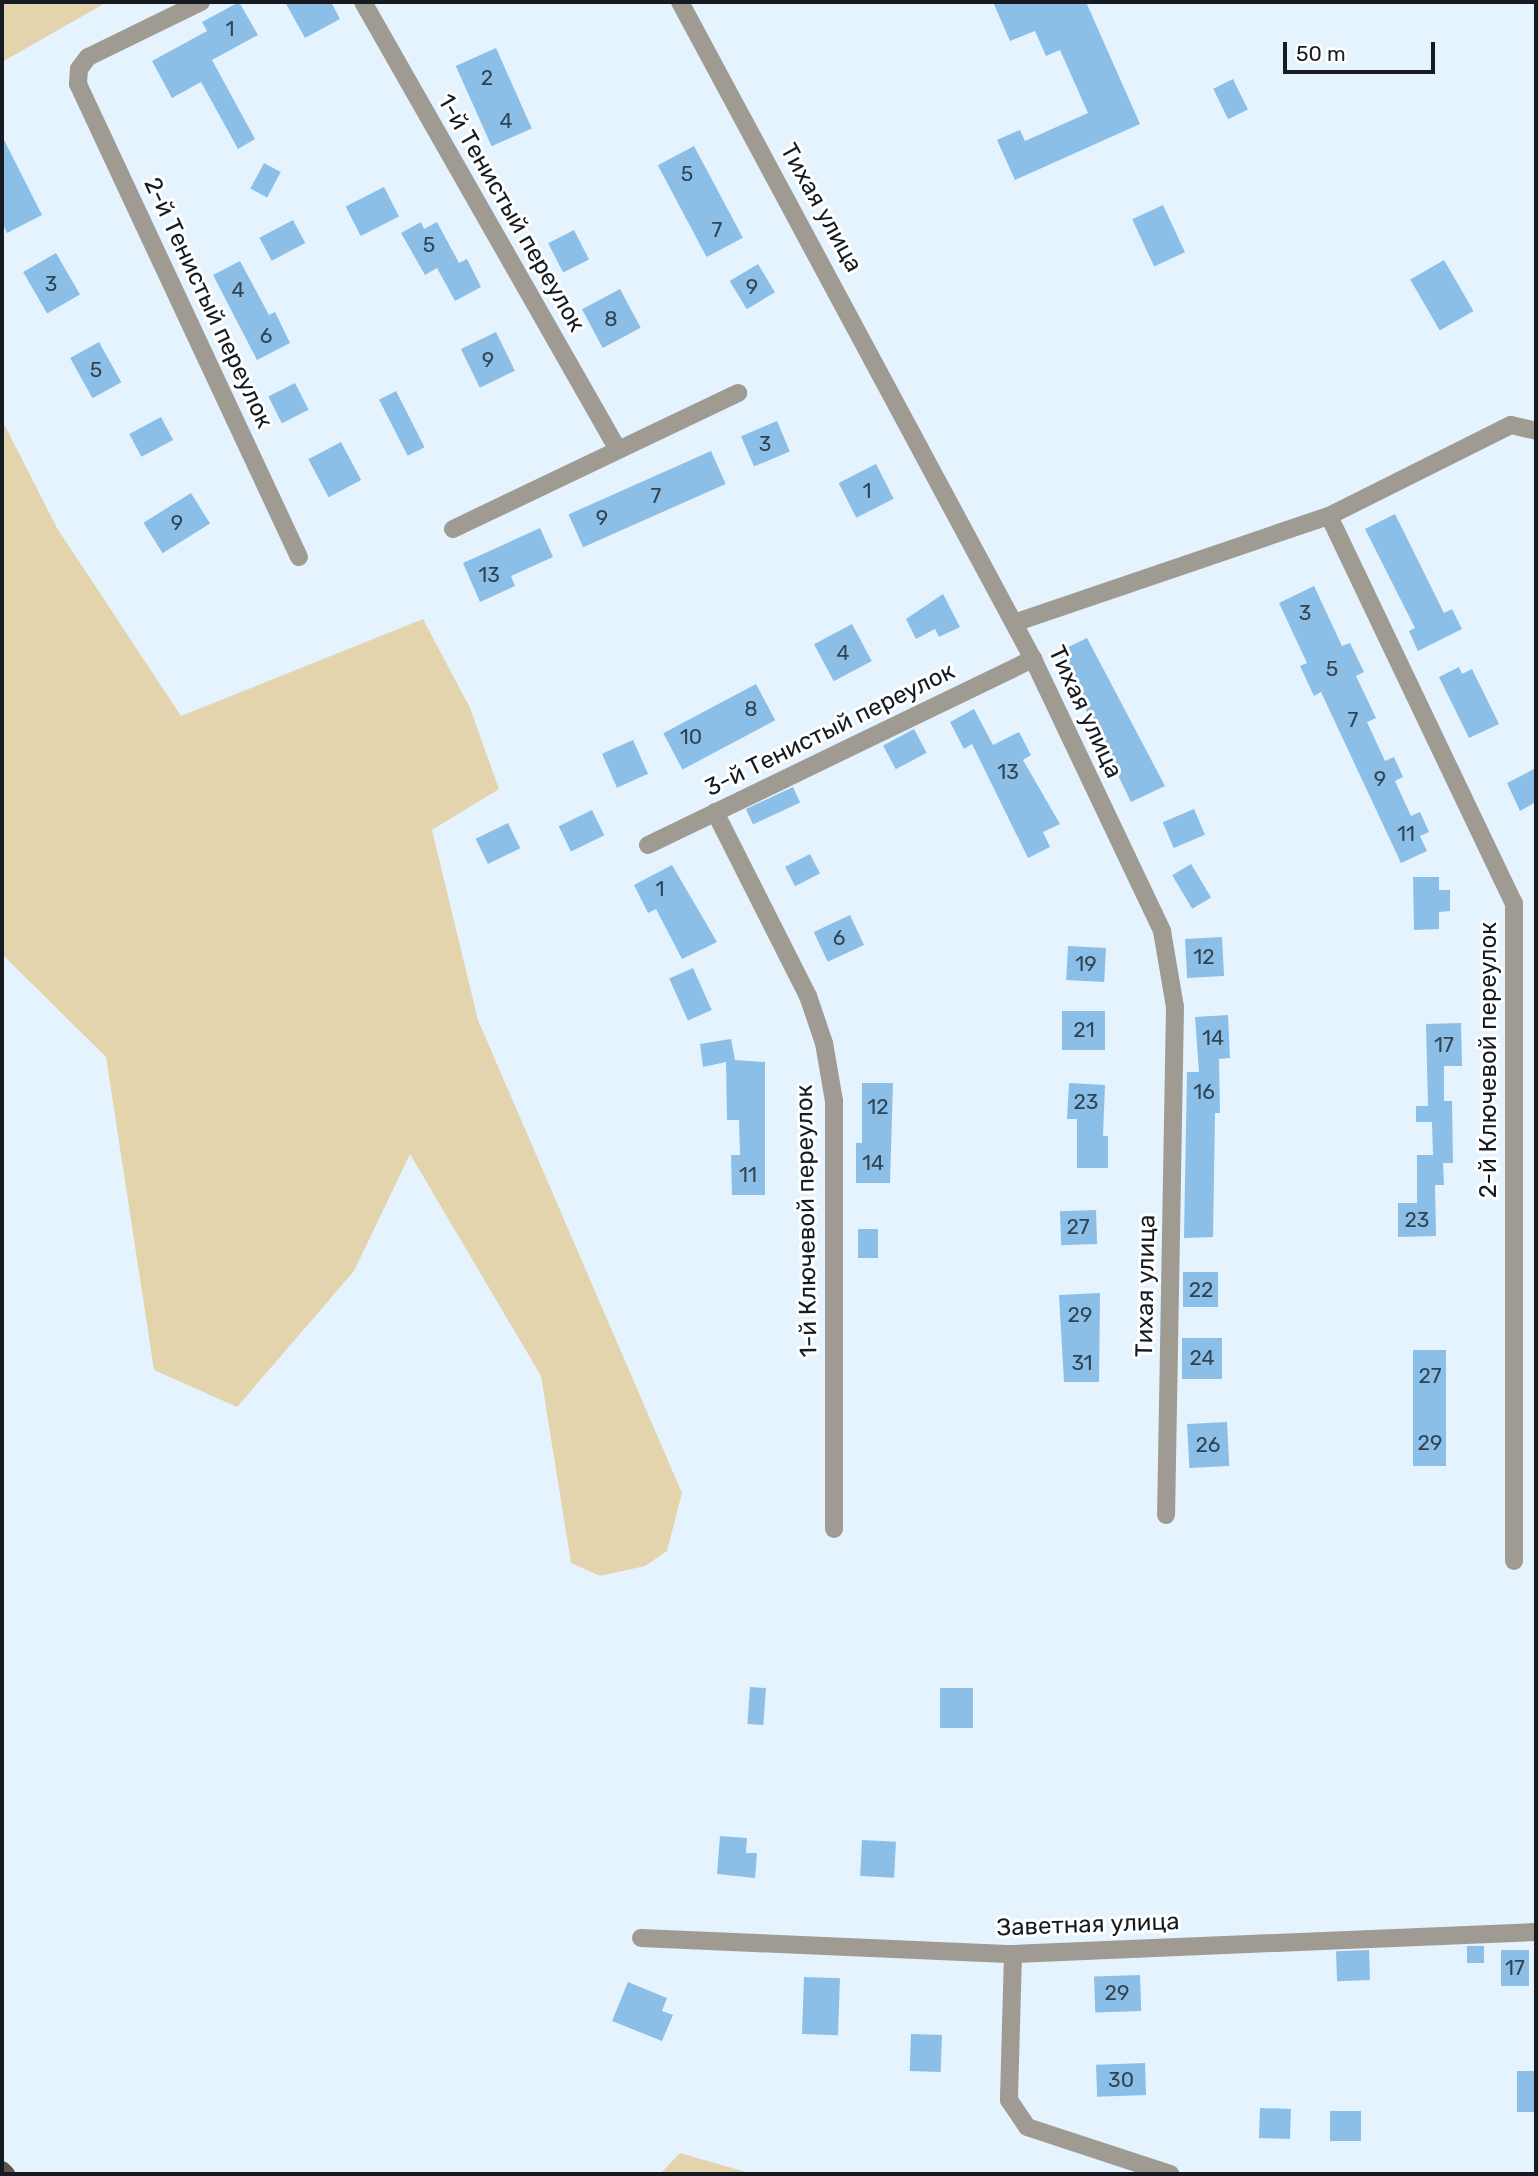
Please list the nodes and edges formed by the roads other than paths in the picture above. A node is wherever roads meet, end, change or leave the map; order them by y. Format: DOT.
graph roads {
  1 [pos="201,2"];
  2 [pos="363,2"];
  3 [pos="680,2"];
  4 [pos="738,393"];
  5 [pos="1536,431"];
  6 [pos="617,448"];
  7 [pos="1329,516"];
  8 [pos="453,529"];
  9 [pos="299,556"];
  10 [pos="1014,623"];
  11 [pos="1033,659"];
  12 [pos="715,812"];
  13 [pos="648,845"];
  14 [pos="1166,1515"];
  15 [pos="834,1528"];
  16 [pos="1514,1561"];
  17 [pos="1536,1932"];
  18 [pos="640,1938"];
  19 [pos="1013,1954"];
  20 [pos="2,2170"];
  21 [pos="6,2174"];
  22 [pos="1170,2174"];
  1 -- 9 [label="street, 2-й Тенистый переулок"];
  2 -- 6 [label="street, 1-й Тенистый переулок"];
  3 -- 10 [label="street, Тихая улица"];
  4 -- 6 [label="street"];
  5 -- 7 [label="street"];
  6 -- 8 [label="street"];
  7 -- 10 [label="street"];
  7 -- 16 [label="street, 2-й Ключевой переулок"];
  10 -- 11 [label="street, Тихая улица"];
  11 -- 12 [label="street, 3-й Тенистый переулок"];
  11 -- 14 [label="street, Тихая улица"];
  12 -- 13 [label="street, 3-й Тенистый переулок"];
  12 -- 15 [label="street, 1-й Ключевой переулок"];
  17 -- 19 [label="street, Заветная улица"];
  18 -- 19 [label="street, Заветная улица"];
  19 -- 22 [label="street"];
  20 -- 21 [label="main road"];
}
